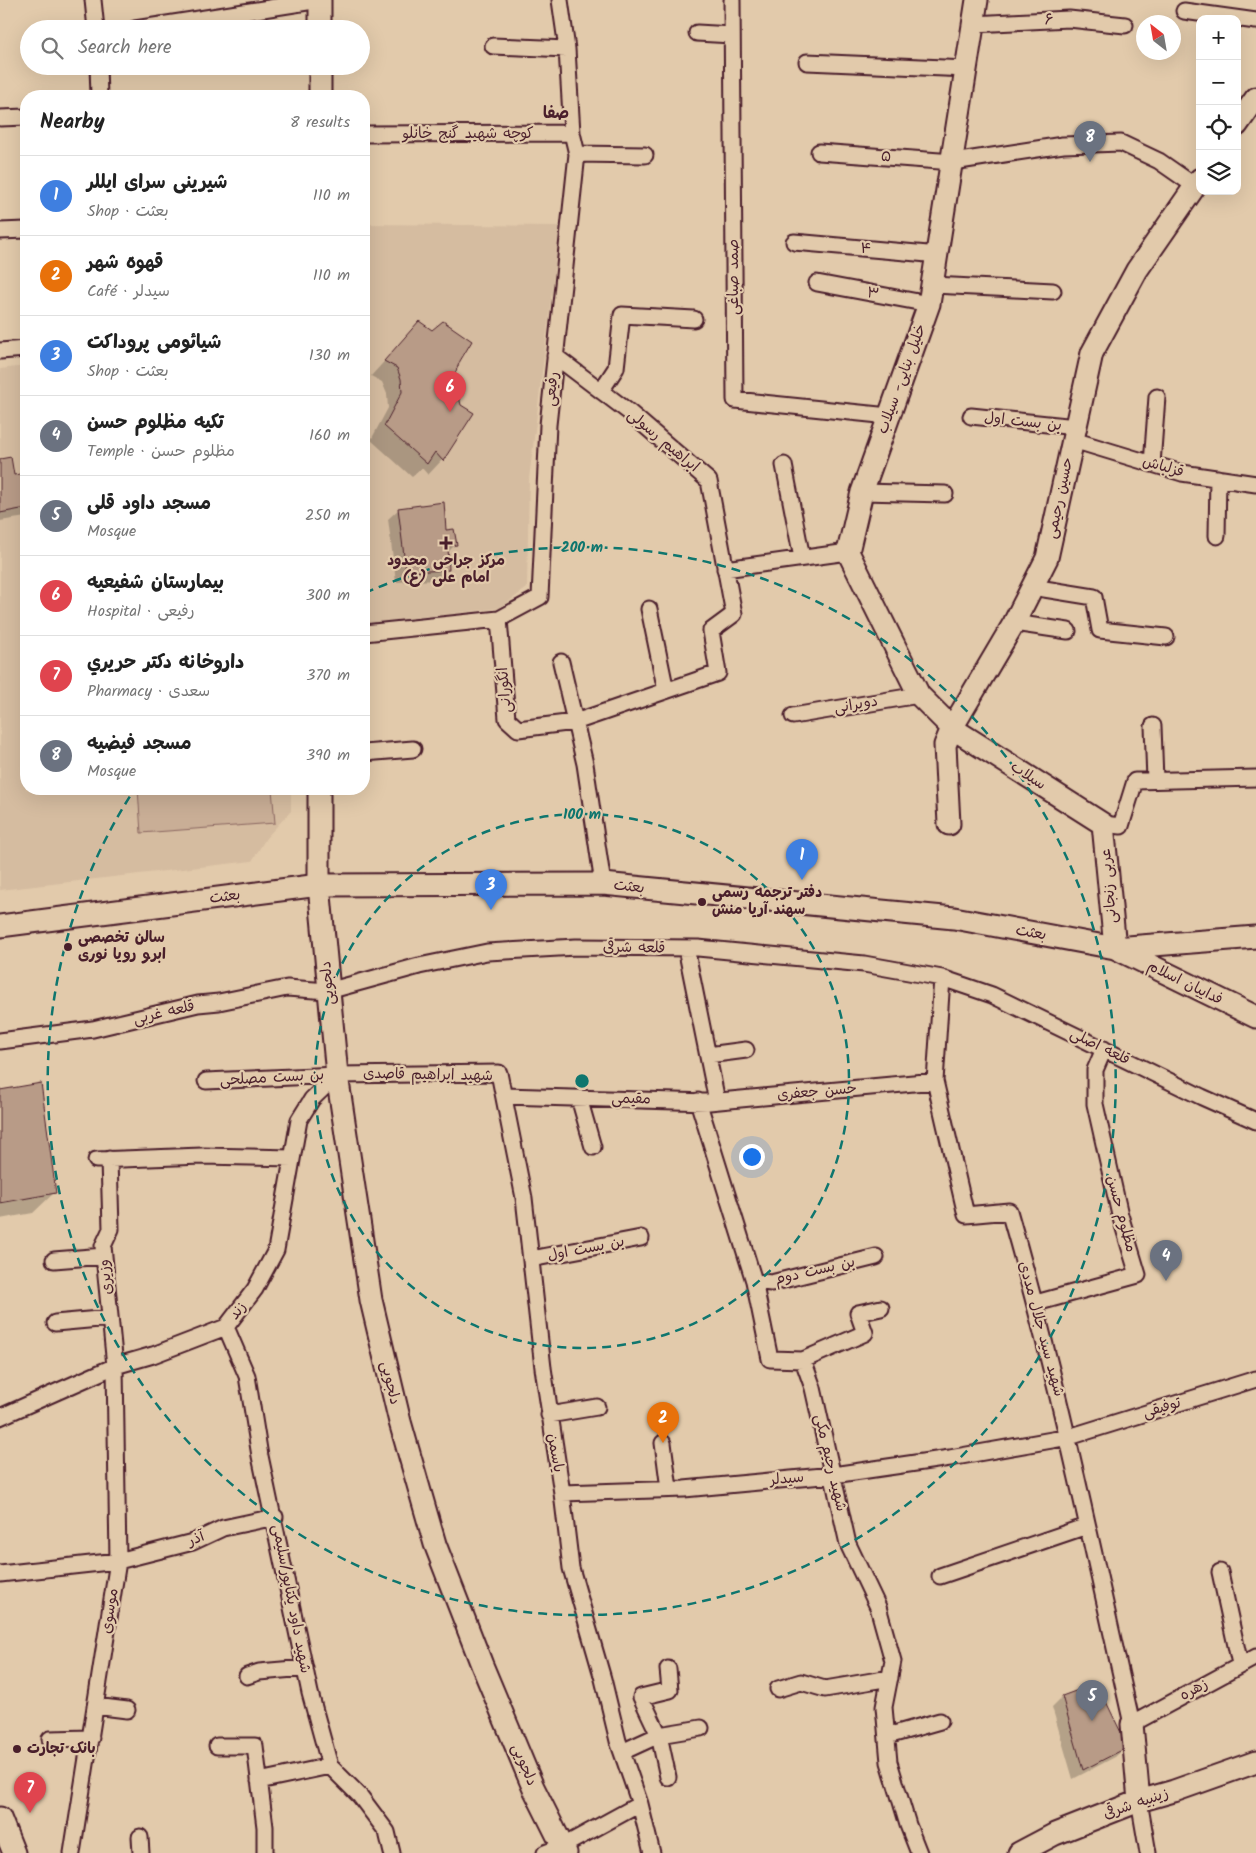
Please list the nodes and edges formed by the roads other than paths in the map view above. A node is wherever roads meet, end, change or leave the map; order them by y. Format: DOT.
graph roads {
  1 [pos="93,0"];
  2 [pos="320,0"];
  3 [pos="560,0"];
  4 [pos="732,0"];
  5 [pos="977,0"];
  6 [pos="1184,11"];
  7 [pos="95,20"];
  8 [pos="192,20"];
  9 [pos="320,20"];
  10 [pos="1256,21"];
  11 [pos="974,24"];
  12 [pos="1125,25"];
  13 [pos="698,33"];
  14 [pos="732,35"];
  15 [pos="493,46"];
  16 [pos="567,49"];
  17 [pos="807,62"];
  18 [pos="967,69"];
  19 [pos="98,75"];
  20 [pos="320,75"];
  21 [pos="99,90"];
  22 [pos="320,90"];
  23 [pos="1256,98"];
  24 [pos="20,117"];
  25 [pos="0,118"];
  26 [pos="1241,120"];
  27 [pos="370,134"];
  28 [pos="572,134"];
  29 [pos="819,152"];
  30 [pos="577,154"];
  31 [pos="645,155"];
  32 [pos="953,162"];
  33 [pos="1196,182"];
  34 [pos="1196,186"];
  35 [pos="20,230"];
  36 [pos="0,231"];
  37 [pos="794,242"];
  38 [pos="939,255"];
  39 [pos="816,283"];
  40 [pos="1053,291"];
  41 [pos="931,294"];
  42 [pos="694,319"];
  43 [pos="20,349"];
  44 [pos="0,351"];
  45 [pos="555,356"];
  46 [pos="601,391"];
  47 [pos="1157,397"];
  48 [pos="888,416"];
  49 [pos="971,416"];
  50 [pos="1074,433"];
  51 [pos="1152,464"];
  52 [pos="784,465"];
  53 [pos="1218,478"];
  54 [pos="1255,480"];
  55 [pos="862,492"];
  56 [pos="945,494"];
  57 [pos="1217,536"];
  58 [pos="848,552"];
  59 [pos="802,558"];
  60 [pos="725,569"];
  61 [pos="1032,587"];
  62 [pos="648,610"];
  63 [pos="734,614"];
  64 [pos="499,619"];
  65 [pos="1014,623"];
  66 [pos="1068,631"];
  67 [pos="370,632"];
  68 [pos="1166,637"];
  69 [pos="561,662"];
  70 [pos="666,691"];
  71 [pos="919,694"];
  72 [pos="793,716"];
  73 [pos="575,722"];
  74 [pos="1153,726"];
  75 [pos="952,728"];
  76 [pos="413,749"];
  77 [pos="370,753"];
  78 [pos="1256,778"];
  79 [pos="1155,780"];
  80 [pos="319,795"];
  81 [pos="949,824"];
  82 [pos="1103,824"];
  83 [pos="604,884"];
  84 [pos="319,885"];
  85 [pos="0,926"];
  86 [pos="1256,937"];
  87 [pos="686,948"];
  88 [pos="1115,948"];
  89 [pos="942,978"];
  90 [pos="328,991"];
  91 [pos="1256,1017"];
  92 [pos="0,1041"];
  93 [pos="1104,1049"];
  94 [pos="746,1050"];
  95 [pos="708,1055"];
  96 [pos="337,1075"];
  97 [pos="206,1081"];
  98 [pos="936,1081"];
  99 [pos="504,1096"];
  100 [pos="579,1098"];
  101 [pos="698,1101"];
  102 [pos="717,1101"];
  103 [pos="1256,1120"];
  104 [pos="594,1147"];
  105 [pos="292,1158"];
  106 [pos="640,1238"];
  107 [pos="104,1256"];
  108 [pos="876,1257"];
  109 [pos="530,1259"];
  110 [pos="54,1260"];
  111 [pos="754,1281"];
  112 [pos="1036,1303"];
  113 [pos="881,1308"];
  114 [pos="110,1318"];
  115 [pos="55,1323"];
  116 [pos="226,1327"];
  117 [pos="803,1360"];
  118 [pos="115,1366"];
  119 [pos="1256,1379"];
  120 [pos="597,1407"];
  121 [pos="549,1416"];
  122 [pos="0,1417"];
  123 [pos="1069,1437"];
  124 [pos="663,1443"];
  125 [pos="833,1475"];
  126 [pos="669,1489"];
  127 [pos="562,1493"];
  128 [pos="275,1518"];
  129 [pos="1087,1526"];
  130 [pos="118,1561"];
  131 [pos="1220,1572"];
  132 [pos="0,1574"];
  133 [pos="940,1576"];
  134 [pos="1256,1657"];
  135 [pos="1240,1664"];
  136 [pos="305,1668"];
  137 [pos="668,1669"];
  138 [pos="248,1676"];
  139 [pos="890,1678"];
  140 [pos="778,1688"];
  141 [pos="95,1706"];
  142 [pos="127,1710"];
  143 [pos="940,1721"];
  144 [pos="1132,1724"];
  145 [pos="701,1728"];
  146 [pos="659,1735"];
  147 [pos="887,1736"];
  148 [pos="91,1738"];
  149 [pos="50,1739"];
  150 [pos="217,1746"];
  151 [pos="622,1752"];
  152 [pos="1256,1762"];
  153 [pos="330,1766"];
  154 [pos="668,1778"];
  155 [pos="259,1781"];
  156 [pos="1139,1801"];
  157 [pos="640,1804"];
  158 [pos="0,1818"];
  159 [pos="140,1837"];
  160 [pos="558,1851"];
  161 [pos="14,1853"];
  162 [pos="72,1853"];
  163 [pos="141,1853"];
  164 [pos="264,1853"];
  165 [pos="392,1853"];
  166 [pos="652,1853"];
  167 [pos="919,1853"];
  168 [pos="1018,1853"];
  169 [pos="1148,1853"];
  1 -- 7 [label="street"];
  2 -- 8 [label="street"];
  2 -- 9 [label="main road"];
  3 -- 16 [label="street, رفیعی"];
  4 -- 14 [label="street, صمد صباغی"];
  5 -- 11 [label="main road, خلیل بنایی- سیلاب"];
  6 -- 10 [label="street"];
  11 -- 12 [label="street, ۶"];
  11 -- 18 [label="main road, خلیل بنایی- سیلاب"];
  13 -- 14 [label="street"];
  14 -- 48 [label="street, صمد صباغی"];
  15 -- 16 [label="street"];
  16 -- 28 [label="street, رفیعی"];
  17 -- 18 [label="street"];
  18 -- 32 [label="main road, خلیل بنایی- سیلاب"];
  19 -- 21 [label="street"];
  20 -- 22 [label="main road"];
  23 -- 26 [label="main road"];
  24 -- 25 [label="street"];
  27 -- 28 [label="street, کوچه شهید گنج خانلو"];
  28 -- 30 [label="street, رفیعی"];
  29 -- 32 [label="street, ۵"];
  30 -- 31 [label="street"];
  30 -- 45 [label="street, رفیعی"];
  32 -- 33 [label="street, ۵"];
  32 -- 38 [label="main road, خلیل بنایی- سیلاب"];
  34 -- 50 [label="main road, حسین رحیمی"];
  35 -- 36 [label="street"];
  37 -- 38 [label="street, ۴"];
  38 -- 41 [label="main road, خلیل بنایی- سیلاب"];
  39 -- 41 [label="street, ۳"];
  40 -- 41 [label="street, ۳"];
  41 -- 48 [label="main road, خلیل بنایی- سیلاب"];
  42 -- 46 [label="street"];
  43 -- 44 [label="street"];
  45 -- 46 [label="street, ابراهیم رسولی"];
  45 -- 64 [label="street, رفیعی"];
  46 -- 60 [label="street, ابراهیم رسولی"];
  47 -- 51 [label="street"];
  48 -- 55 [label="main road, خلیل بنایی- سیلاب"];
  49 -- 50 [label="street, بن بست اول"];
  50 -- 51 [label="street, قزلباش"];
  50 -- 61 [label="main road, حسین رحیمی"];
  51 -- 53 [label="street, قزلباش"];
  52 -- 59 [label="street"];
  53 -- 54 [label="street, قزلباش"];
  53 -- 57 [label="street"];
  55 -- 56 [label="street"];
  55 -- 58 [label="main road, خلیل بنایی- سیلاب"];
  58 -- 59 [label="street"];
  58 -- 71 [label="main road"];
  59 -- 60 [label="street"];
  60 -- 63 [label="street, ابراهیم رسولی"];
  61 -- 65 [label="main road, حسین رحیمی"];
  61 -- 68 [label="street"];
  62 -- 70 [label="street"];
  63 -- 70 [label="street, انگورانی"];
  64 -- 67 [label="street, رفیعی"];
  64 -- 73 [label="street, انگورانی"];
  65 -- 66 [label="street"];
  65 -- 75 [label="main road, حسین رحیمی"];
  69 -- 73 [label="street"];
  70 -- 73 [label="street, انگورانی"];
  71 -- 72 [label="street, دویرانی"];
  71 -- 75 [label="main road"];
  73 -- 83 [label="street"];
  74 -- 79 [label="street"];
  75 -- 81 [label="main road, حسین رحیمی"];
  75 -- 82 [label="main road, سیلاب"];
  76 -- 77 [label="street"];
  78 -- 79 [label="street"];
  79 -- 82 [label="street"];
  80 -- 84 [label="main road, دلجویی"];
  82 -- 88 [label="main road, عربی زنجانی"];
  83 -- 84 [label="main road, بعثت"];
  83 -- 88 [label="main road, بعثت"];
  84 -- 85 [label="main road, بعثت"];
  84 -- 90 [label="main road, دلجویی"];
  86 -- 88 [label="main road, بعثت"];
  87 -- 89 [label="street, قلعه شرقی"];
  87 -- 90 [label="street, قلعه شرقی"];
  87 -- 95 [label="street"];
  88 -- 91 [label="main road, فداییان اسلام"];
  89 -- 93 [label="street, قلعه اصلی"];
  89 -- 98 [label="street, شهید سید جلال مددی"];
  90 -- 92 [label="street, قلعه غربی"];
  90 -- 96 [label="main road, دلجویی"];
  93 -- 103 [label="street, قلعه اصلی"];
  93 -- 112 [label="street, مظلوم حسن"];
  94 -- 95 [label="street"];
  95 -- 102 [label="street"];
  96 -- 97 [label="street, بن بست مصلحی"];
  96 -- 99 [label="street, شهید ابراهیم قاصدی"];
  96 -- 105 [label="street, زند"];
  96 -- 160 [label="main road, دلجویی"];
  98 -- 102 [label="street, حسن جعفری"];
  98 -- 112 [label="street, شهید سید جلال مددی"];
  99 -- 100 [label="street, مقیمی"];
  99 -- 109 [label="street, یاسمن"];
  100 -- 101 [label="street, مقیمی"];
  100 -- 104 [label="street"];
  101 -- 102 [label="street, حسن جعفری"];
  101 -- 111 [label="street"];
  105 -- 107 [label="street, وزیری"];
  105 -- 116 [label="street, زند"];
  106 -- 109 [label="street, بن بست اول"];
  107 -- 110 [label="street"];
  107 -- 114 [label="street, وزیری"];
  108 -- 111 [label="street, بن بست دوم"];
  109 -- 121 [label="street, یاسمن"];
  111 -- 117 [label="street"];
  112 -- 123 [label="street, شهید سید جلال مددی"];
  113 -- 117 [label="street"];
  114 -- 115 [label="street"];
  114 -- 118 [label="street, وزیری"];
  116 -- 118 [label="street, زند"];
  116 -- 128 [label="street, شهید داود یکتاپور/سلیمی"];
  117 -- 125 [label="street, شهید رحیم مکی"];
  118 -- 122 [label="street, زند"];
  118 -- 130 [label="street, موسوی"];
  119 -- 123 [label="street, توفیقی"];
  120 -- 121 [label="street"];
  121 -- 127 [label="street, یاسمن"];
  123 -- 125 [label="street, سیدلر"];
  123 -- 129 [label="street, شهید سید جلال مددی"];
  124 -- 126 [label="street"];
  125 -- 126 [label="street, سیدلر"];
  125 -- 139 [label="street, شهید رحیم مکی"];
  126 -- 127 [label="street, سیدلر"];
  127 -- 151 [label="street, یاسمن"];
  128 -- 130 [label="street, آذر"];
  128 -- 136 [label="street, شهید داود یکتاپور/سلیمی"];
  129 -- 133 [label="street"];
  129 -- 144 [label="street, شهید سید جلال مددی"];
  130 -- 132 [label="street, آذر"];
  130 -- 141 [label="street, موسوی"];
  131 -- 135 [label="street"];
  134 -- 135 [label="street, زهره"];
  135 -- 144 [label="street, زهره"];
  136 -- 138 [label="street"];
  136 -- 153 [label="street, شهید داود یکتاپور/سلیمی"];
  137 -- 146 [label="street"];
  139 -- 140 [label="street"];
  139 -- 147 [label="street, شهید رحیم مکی"];
  141 -- 142 [label="street"];
  141 -- 148 [label="street, موسوی"];
  143 -- 147 [label="street"];
  144 -- 156 [label="main road"];
  145 -- 146 [label="street"];
  146 -- 151 [label="street"];
  146 -- 154 [label="street"];
  147 -- 167 [label="street, شهید رحیم مکی"];
  148 -- 149 [label="street"];
  148 -- 162 [label="street, موسوی"];
  150 -- 155 [label="street"];
  151 -- 157 [label="street, یاسمن"];
  152 -- 156 [label="main road, زینبیه شرقی"];
  153 -- 155 [label="street"];
  153 -- 165 [label="street"];
  155 -- 164 [label="street"];
  156 -- 168 [label="main road, زینبیه شرقی"];
  156 -- 169 [label="street"];
  157 -- 160 [label="street"];
  157 -- 166 [label="street, یاسمن"];
  158 -- 161 [label="main road"];
  159 -- 163 [label="street"];
}
